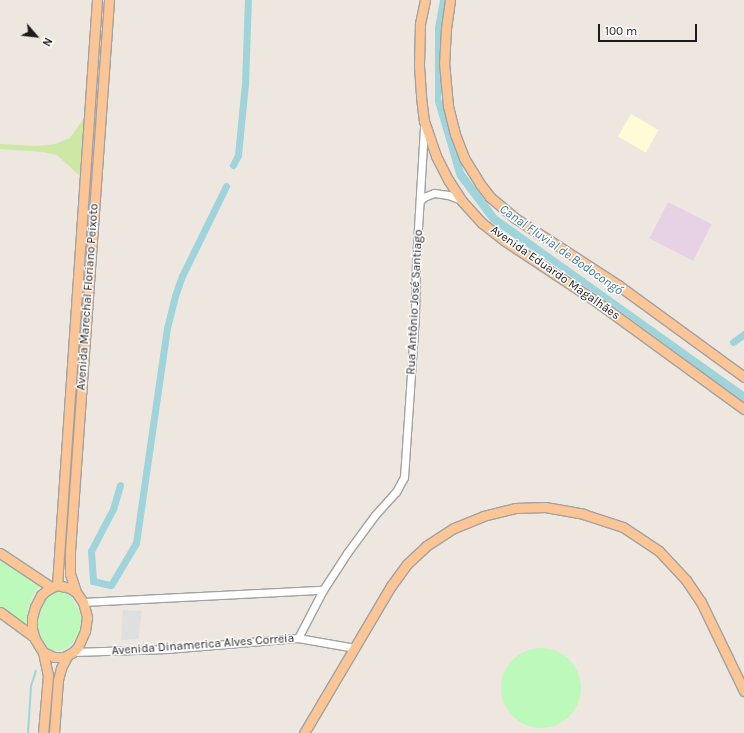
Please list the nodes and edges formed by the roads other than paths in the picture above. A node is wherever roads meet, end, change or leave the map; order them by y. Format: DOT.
graph roads {
  1 [pos="97,0"];
  2 [pos="109,0"];
  3 [pos="425,0"];
  4 [pos="450,0"];
  5 [pos="424,121"];
  6 [pos="420,201"];
  7 [pos="462,201"];
  8 [pos="744,377"];
  9 [pos="744,409"];
  10 [pos="0,553"];
  11 [pos="54,586"];
  12 [pos="324,590"];
  13 [pos="76,592"];
  14 [pos="83,602"];
  15 [pos="0,612"];
  16 [pos="34,637"];
  17 [pos="298,638"];
  18 [pos="355,648"];
  19 [pos="43,652"];
  20 [pos="70,654"];
  21 [pos="744,691"];
  22 [pos="43,733"];
  23 [pos="54,733"];
  24 [pos="304,733"];
  1 -- 11 [label="main road, Avenida Marechal Floriano Peixoto"];
  2 -- 13 [label="main road, Avenida Marechal Floriano Peixoto"];
  3 -- 5 [label="main road, Avenida Eduardo Magalhães"];
  4 -- 8 [label="main road, Avenida Eduardo Magalhães"];
  5 -- 6 [label="street, Rua Antônio José Santiago"];
  5 -- 7 [label="main road, Avenida Eduardo Magalhães"];
  6 -- 7 [label="street"];
  6 -- 12 [label="street, Rua Antônio José Santiago"];
  7 -- 9 [label="main road, Avenida Eduardo Magalhães"];
  10 -- 11 [label="main road"];
  11 -- 13 [label="main road"];
  11 -- 16 [label="main road"];
  12 -- 14 [label="street"];
  12 -- 17 [label="street"];
  13 -- 14 [label="main road"];
  14 -- 20 [label="main road"];
  15 -- 16 [label="main road"];
  16 -- 19 [label="main road"];
  17 -- 18 [label="street, Avenida Dinamerica Alves Correia"];
  17 -- 20 [label="street, Avenida Dinamerica Alves Correia"];
  18 -- 21 [label="main road"];
  18 -- 24 [label="main road"];
  19 -- 20 [label="main road"];
  19 -- 22 [label="main road"];
  20 -- 23 [label="main road"];
}
